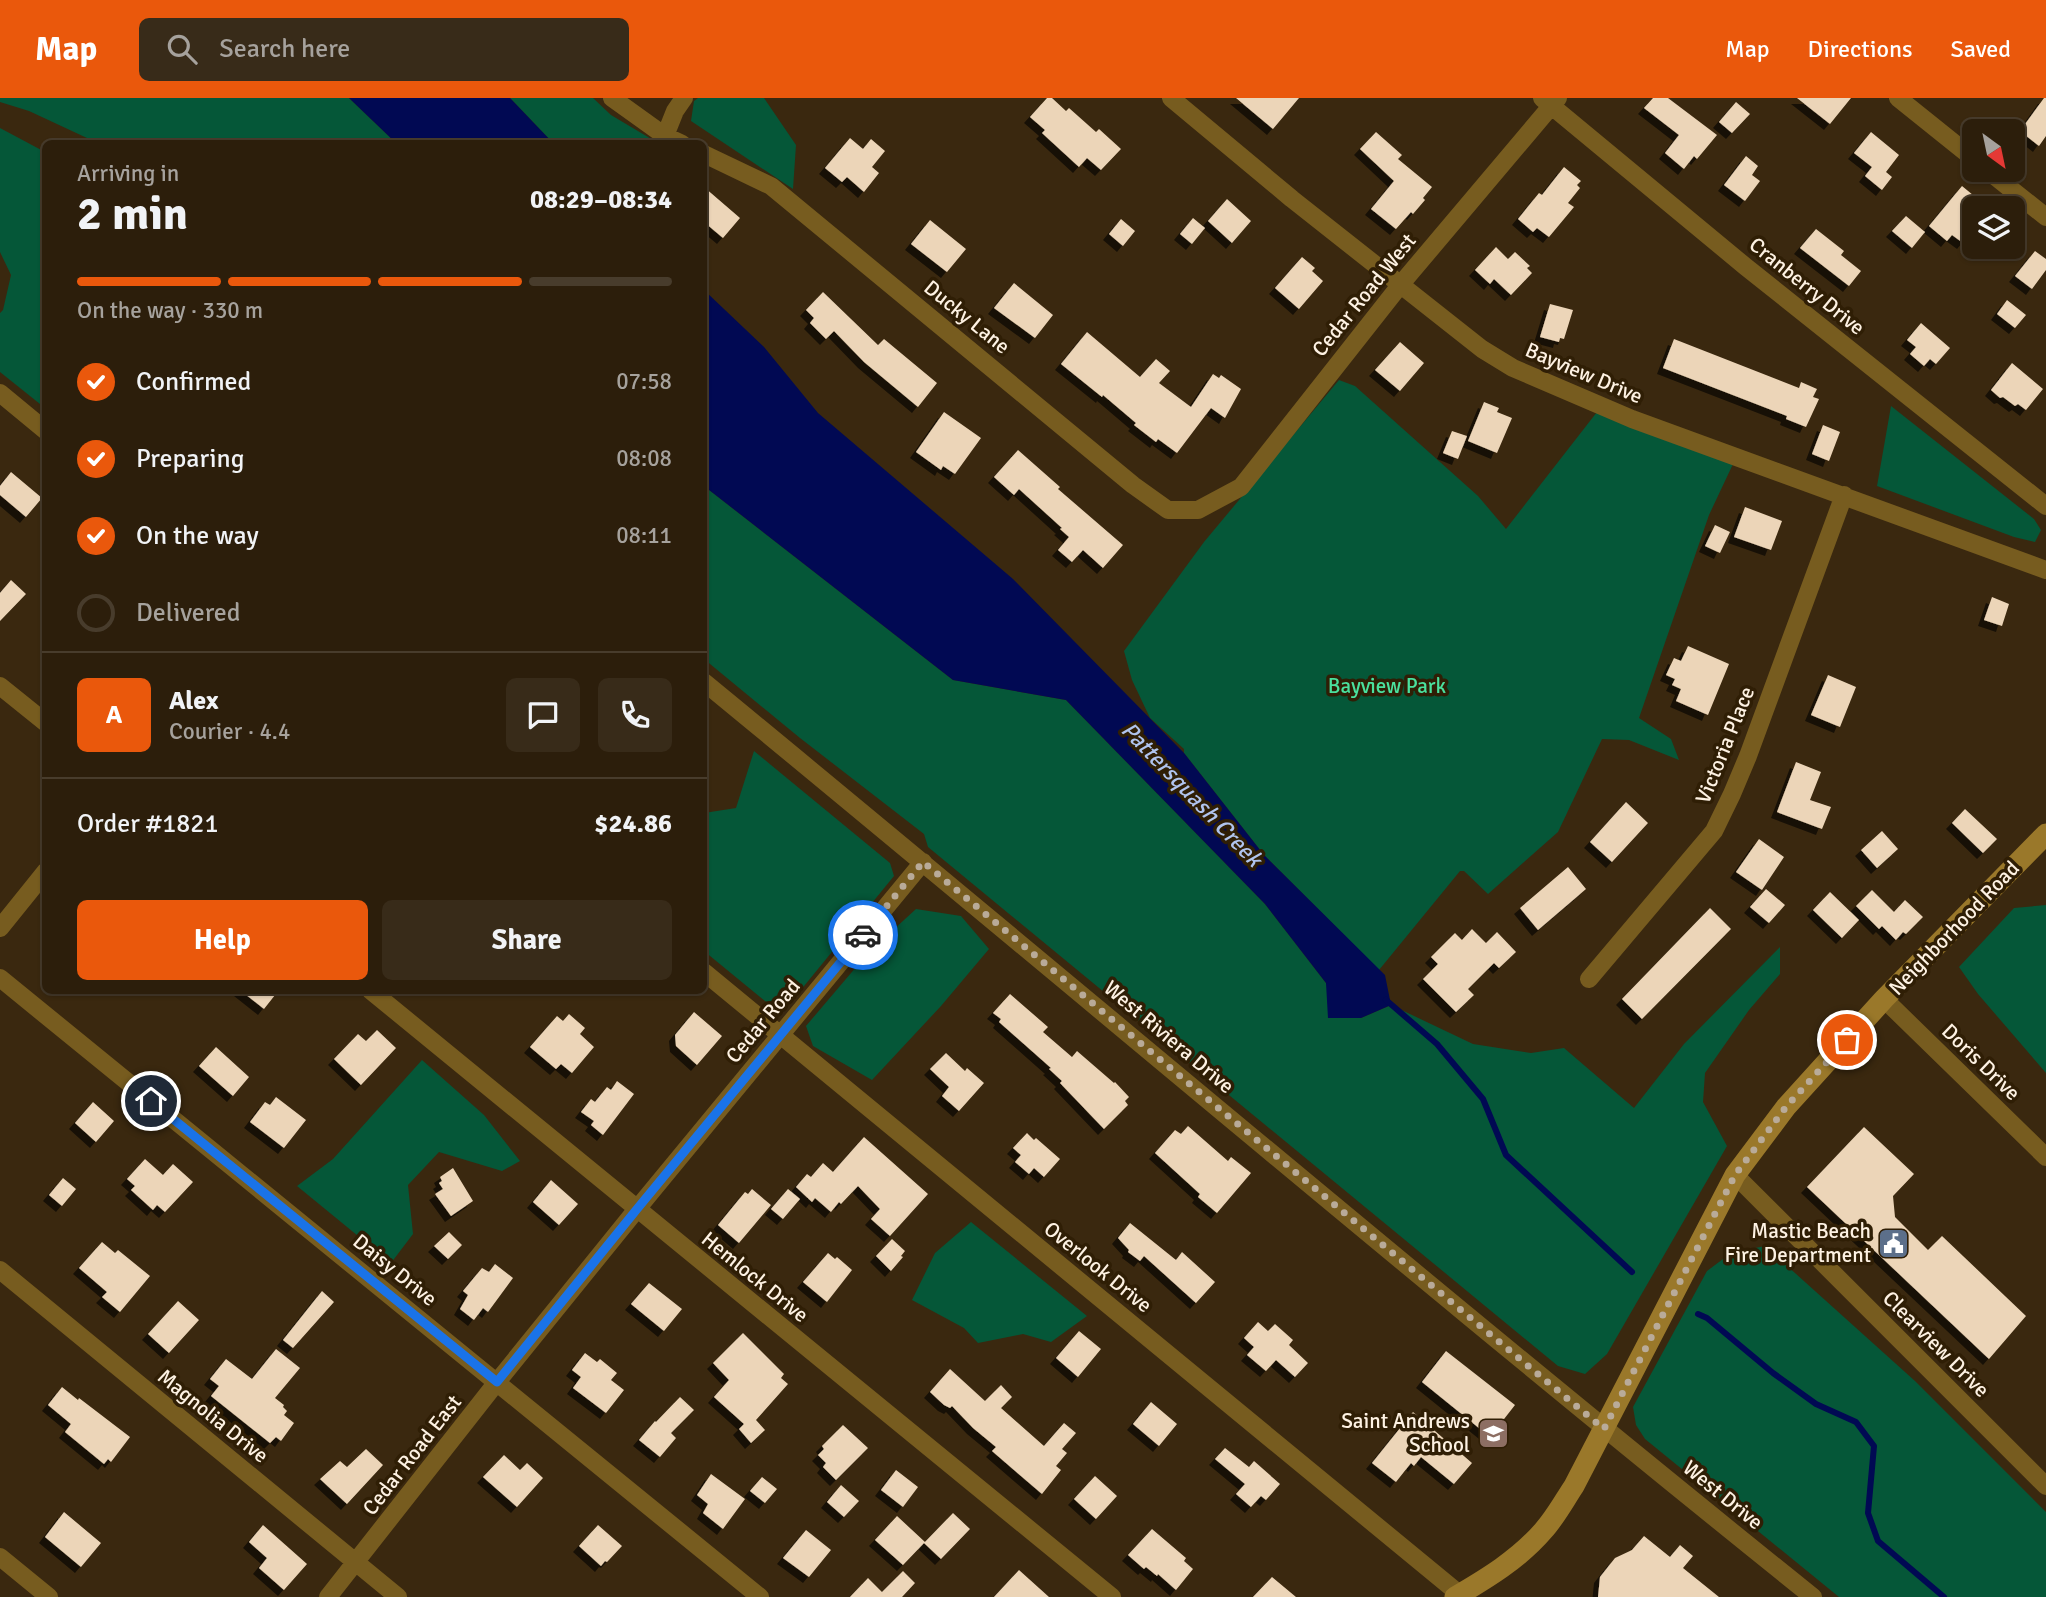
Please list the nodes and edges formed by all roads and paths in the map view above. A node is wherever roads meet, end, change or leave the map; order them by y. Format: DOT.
graph roads {
  1 [pos="612,98"];
  2 [pos="684,98"];
  3 [pos="1171,98"];
  4 [pos="1898,98"];
  5 [pos="1551,101"];
  6 [pos="674,140"];
  7 [pos="1962,149"];
  8 [pos="707,155"];
  9 [pos="2002,182"];
  10 [pos="2046,217"];
  11 [pos="1401,284"];
  12 [pos="0,393"];
  13 [pos="42,428"];
  14 [pos="1844,495"];
  15 [pos="2046,506"];
  16 [pos="1199,510"];
  17 [pos="2046,570"];
  18 [pos="707,684"];
  19 [pos="0,686"];
  20 [pos="42,720"];
  21 [pos="2046,834"];
  22 [pos="923,862"];
  23 [pos="42,876"];
  24 [pos="0,928"];
  25 [pos="707,974"];
  26 [pos="0,978"];
  27 [pos="1589,979"];
  28 [pos="375,994"];
  29 [pos="1884,999"];
  30 [pos="781,1035"];
  31 [pos="2046,1157"];
  32 [pos="1735,1175"];
  33 [pos="637,1209"];
  34 [pos="0,1270"];
  35 [pos="497,1382"];
  36 [pos="1604,1429"];
  37 [pos="2046,1486"];
  38 [pos="0,1557"];
  39 [pos="356,1563"];
  40 [pos="1459,1596"];
  41 [pos="49,1597"];
  42 [pos="328,1597"];
  43 [pos="398,1597"];
  44 [pos="760,1597"];
  45 [pos="1112,1597"];
  46 [pos="1813,1597"];
  1 -- 6 [label="street"];
  2 -- 6 [label="street"];
  3 -- 11 [label="street, Bayview Drive"];
  4 -- 7 [label="street"];
  5 -- 11 [label="street, Cedar Road West"];
  5 -- 15 [label="street, Cranberry Drive"];
  8 -- 16 [label="street, Ducky Lane"];
  9 -- 10 [label="street"];
  11 -- 14 [label="street, Bayview Drive"];
  11 -- 16 [label="street, Cedar Road West"];
  12 -- 13 [label="street"];
  14 -- 17 [label="street, Bayview Drive"];
  14 -- 27 [label="street, Victoria Place"];
  18 -- 22 [label="street, West Riviera Drive"];
  19 -- 20 [label="street"];
  21 -- 29 [label="street, Neighborhood Road"];
  22 -- 30 [label="street, Cedar Road"];
  22 -- 36 [label="street, West Riviera Drive"];
  23 -- 24 [label="street"];
  25 -- 30 [label="street, Overlook Drive"];
  26 -- 35 [label="street, Daisy Drive"];
  28 -- 33 [label="street, Hemlock Drive"];
  29 -- 31 [label="street, Doris Drive"];
  29 -- 32 [label="street, Neighborhood Road"];
  30 -- 33 [label="street, Cedar Road"];
  30 -- 40 [label="street, Overlook Drive"];
  32 -- 36 [label="street, Neighborhood Road"];
  32 -- 37 [label="street, Clearview Drive"];
  33 -- 35 [label="street, Cedar Road East"];
  33 -- 45 [label="street, Hemlock Drive"];
  34 -- 39 [label="street, Magnolia Drive"];
  35 -- 39 [label="street, Cedar Road East"];
  35 -- 44 [label="street, Daisy Drive"];
  36 -- 40 [label="street, Neighborhood Road"];
  36 -- 46 [label="street, West Drive"];
  38 -- 41 [label="street"];
  39 -- 42 [label="street, Cedar Road East"];
  39 -- 43 [label="street, Magnolia Drive"];
}
